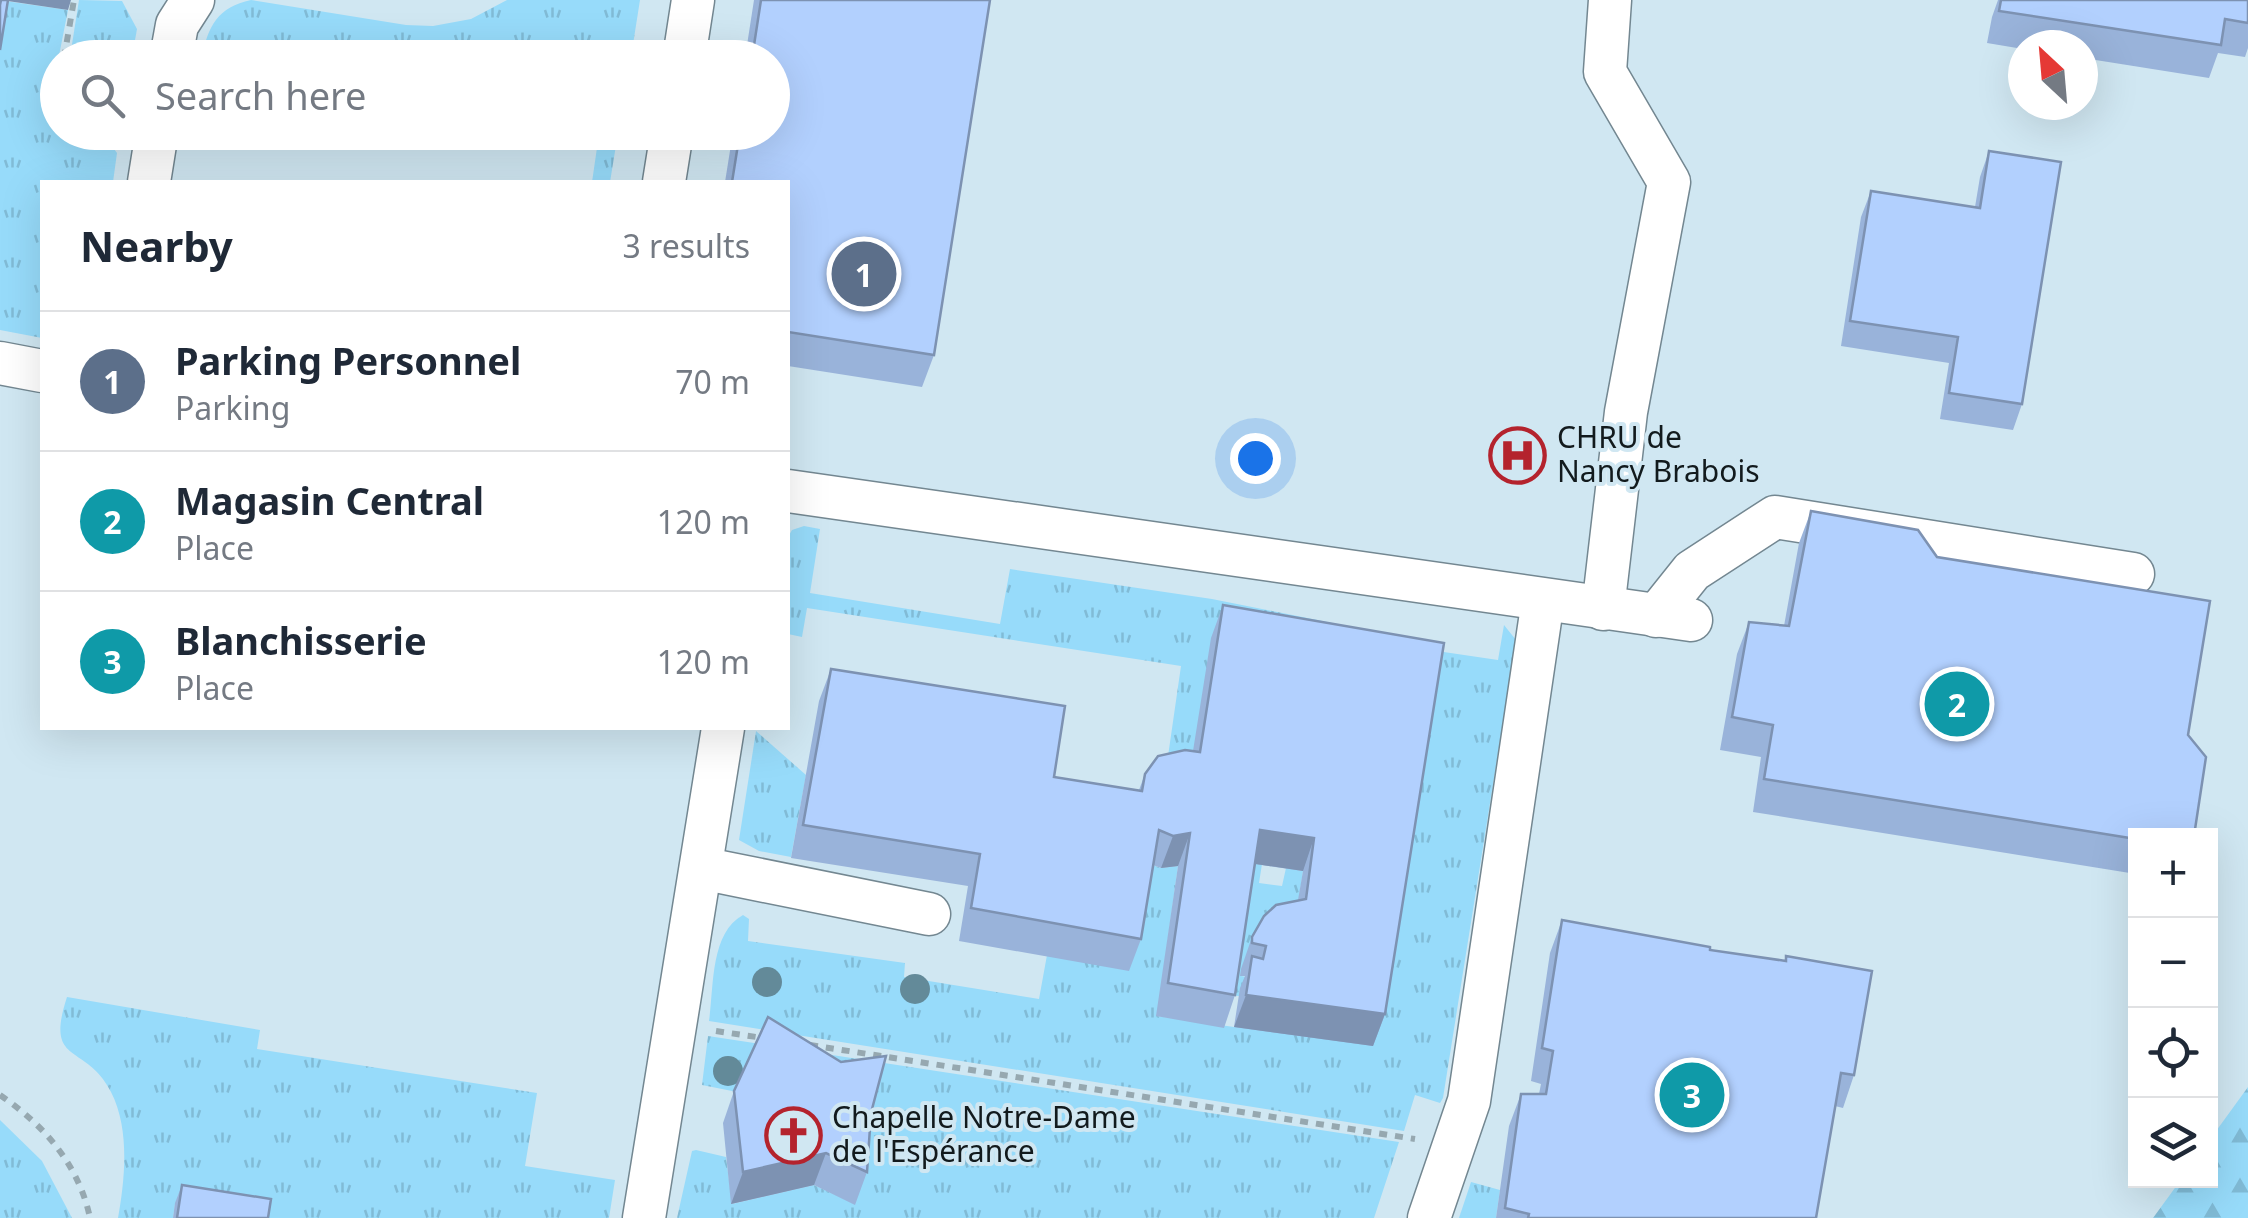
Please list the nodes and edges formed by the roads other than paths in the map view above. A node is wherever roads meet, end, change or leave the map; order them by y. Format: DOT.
graph roads {
  1 [pos="192,0"];
  2 [pos="693,0"];
  3 [pos="1610,0"];
  4 [pos="173,40"];
  5 [pos="687,40"];
  6 [pos="154,150"];
  7 [pos="669,150"];
  8 [pos="149,180"];
  9 [pos="664,180"];
  10 [pos="0,363"];
  11 [pos="40,371"];
  12 [pos="790,491"];
  13 [pos="2133,574"];
  14 [pos="1543,600"];
  15 [pos="1603,608"];
  16 [pos="723,730"];
  17 [pos="700,868"];
  18 [pos="929,914"];
  19 [pos="644,1218"];
  20 [pos="1429,1218"];
  1 -- 4 [label="lane"];
  2 -- 5 [label="lane"];
  3 -- 15 [label="lane"];
  6 -- 8 [label="lane"];
  7 -- 9 [label="lane"];
  10 -- 11 [label="lane"];
  12 -- 14 [label="lane"];
  13 -- 15 [label="lane"];
  14 -- 15 [label="lane"];
  14 -- 20 [label="lane"];
  16 -- 17 [label="lane"];
  17 -- 18 [label="lane"];
  17 -- 19 [label="lane"];
}
